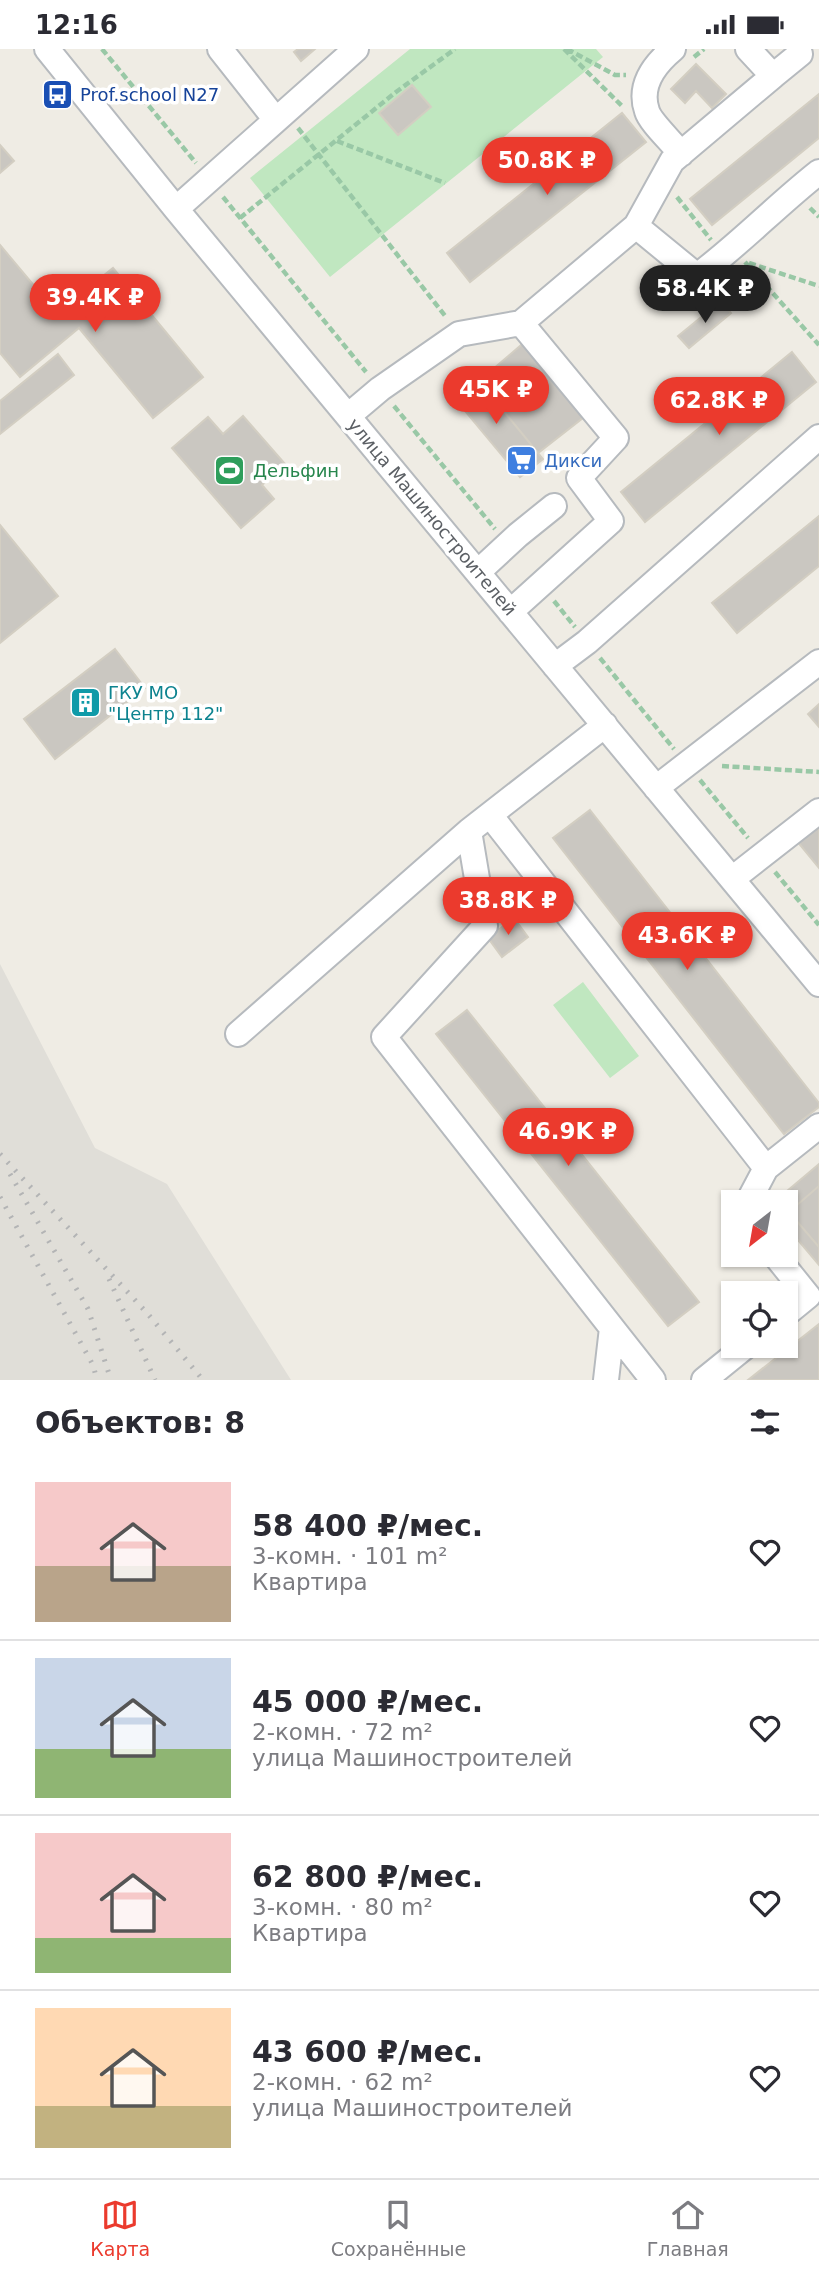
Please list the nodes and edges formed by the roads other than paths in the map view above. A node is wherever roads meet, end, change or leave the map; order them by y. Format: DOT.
graph roads {
  1 [pos="47,49"];
  2 [pos="220,49"];
  3 [pos="356,49"];
  4 [pos="673,49"];
  5 [pos="748,49"];
  6 [pos="800,54"];
  7 [pos="773,76"];
  8 [pos="281,116"];
  9 [pos="677,157"];
  10 [pos="819,172"];
  11 [pos="177,209"];
  12 [pos="636,226"];
  13 [pos="521,323"];
  14 [pos="348,416"];
  15 [pos="819,437"];
  16 [pos="554,506"];
  17 [pos="478,572"];
  18 [pos="510,612"];
  19 [pos="819,662"];
  20 [pos="555,666"];
  21 [pos="605,725"];
  22 [pos="656,787"];
  23 [pos="819,811"];
  24 [pos="490,815"];
  25 [pos="469,831"];
  26 [pos="732,879"];
  27 [pos="819,984"];
  28 [pos="238,1034"];
  29 [pos="819,1126"];
  30 [pos="766,1168"];
  31 [pos="754,1190"];
  32 [pos="785,1267"];
  33 [pos="796,1281"];
  34 [pos="798,1284"];
  35 [pos="798,1304"];
  36 [pos="612,1328"];
  37 [pos="731,1358"];
  38 [pos="606,1380"];
  39 [pos="653,1380"];
  40 [pos="704,1380"];
  1 -- 11 [label="street, улица Машиностроителей"];
  2 -- 8 [label="street"];
  3 -- 8 [label="street"];
  4 -- 9 [label="street"];
  5 -- 7 [label="street"];
  6 -- 7 [label="street"];
  7 -- 9 [label="street"];
  8 -- 11 [label="street"];
  9 -- 12 [label="street"];
  10 -- 12 [label="street"];
  11 -- 14 [label="street, улица Машиностроителей"];
  12 -- 13 [label="street"];
  13 -- 14 [label="street"];
  13 -- 18 [label="street"];
  14 -- 17 [label="street, улица Машиностроителей"];
  15 -- 20 [label="street"];
  16 -- 17 [label="street"];
  17 -- 18 [label="street, улица Машиностроителей"];
  18 -- 20 [label="street, улица Машиностроителей"];
  19 -- 22 [label="street"];
  20 -- 21 [label="street, улица Машиностроителей"];
  21 -- 22 [label="street, улица Машиностроителей"];
  21 -- 24 [label="street"];
  22 -- 26 [label="street, улица Машиностроителей"];
  23 -- 26 [label="street"];
  24 -- 25 [label="street"];
  24 -- 30 [label="street"];
  25 -- 28 [label="street"];
  25 -- 36 [label="street"];
  26 -- 27 [label="street, улица Машиностроителей"];
  29 -- 30 [label="street"];
  30 -- 31 [label="street"];
  32 -- 33 [label="street"];
  34 -- 35 [label="street"];
  36 -- 38 [label="street"];
  36 -- 39 [label="street"];
  37 -- 40 [label="street"];
}
